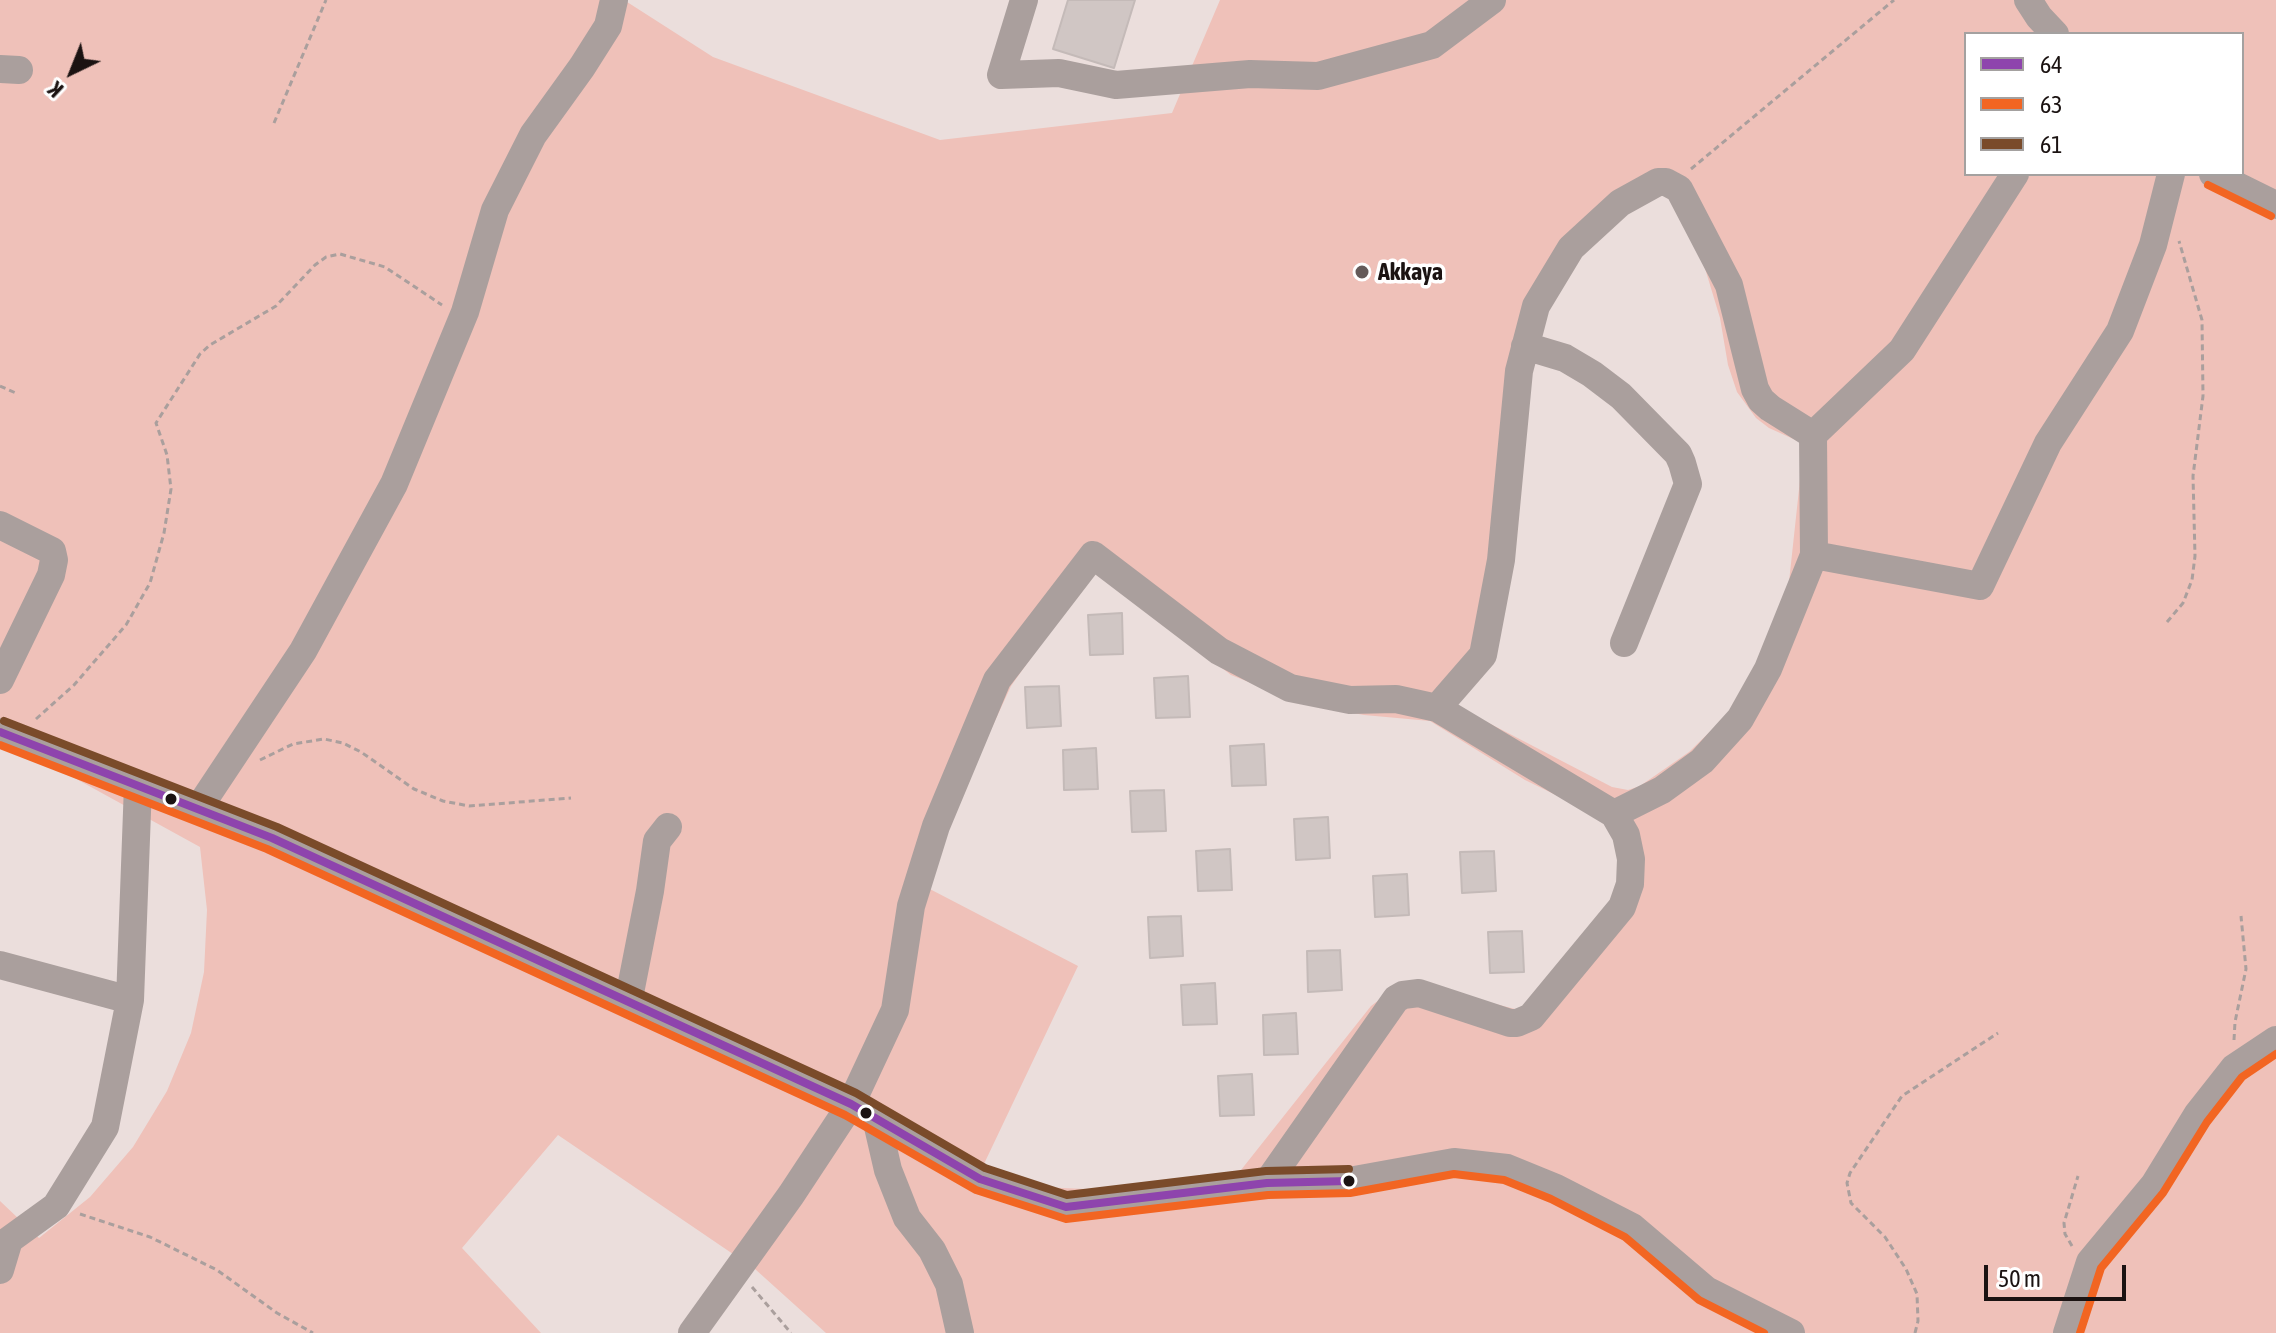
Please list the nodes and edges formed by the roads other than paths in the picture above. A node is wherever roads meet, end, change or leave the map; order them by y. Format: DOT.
graph roads {
  1 [pos="614,0"];
  2 [pos="1024,0"];
  3 [pos="1492,0"];
  4 [pos="2028,0"];
  5 [pos="2053,32"];
  6 [pos="2014,176"];
  7 [pos="2170,176"];
  8 [pos="2217,176"];
  9 [pos="2276,205"];
  10 [pos="1525,346"];
  11 [pos="1813,435"];
  12 [pos="0,525"];
  13 [pos="1814,555"];
  14 [pos="1624,643"];
  15 [pos="0,680"];
  16 [pos="1437,708"];
  17 [pos="8,735"];
  18 [pos="138,785"];
  19 [pos="198,809"];
  20 [pos="1614,814"];
  21 [pos="668,827"];
  22 [pos="0,965"];
  23 [pos="130,1000"];
  24 [pos="628,1003"];
  25 [pos="2276,1040"];
  26 [pos="864,1112"];
  27 [pos="1267,1183"];
  28 [pos="0,1270"];
  29 [pos="692,1333"];
  30 [pos="960,1333"];
  31 [pos="1791,1333"];
  32 [pos="2067,1333"];
  1 -- 19 [label="street"];
  2 -- 3 [label="street"];
  4 -- 5 [label="street"];
  6 -- 11 [label="street"];
  7 -- 13 [label="street"];
  8 -- 9 [label="street"];
  10 -- 11 [label="street"];
  10 -- 14 [label="street"];
  10 -- 16 [label="street"];
  11 -- 13 [label="street"];
  12 -- 15 [label="street"];
  13 -- 20 [label="street"];
  16 -- 20 [label="street"];
  16 -- 26 [label="street"];
  17 -- 18 [label="street"];
  18 -- 19 [label="street"];
  18 -- 23 [label="street"];
  19 -- 24 [label="street"];
  20 -- 27 [label="street"];
  21 -- 24 [label="street"];
  22 -- 23 [label="street"];
  23 -- 28 [label="street"];
  24 -- 26 [label="street"];
  25 -- 32 [label="street"];
  26 -- 27 [label="street"];
  26 -- 29 [label="street"];
  26 -- 30 [label="street"];
  27 -- 31 [label="street"];
}
